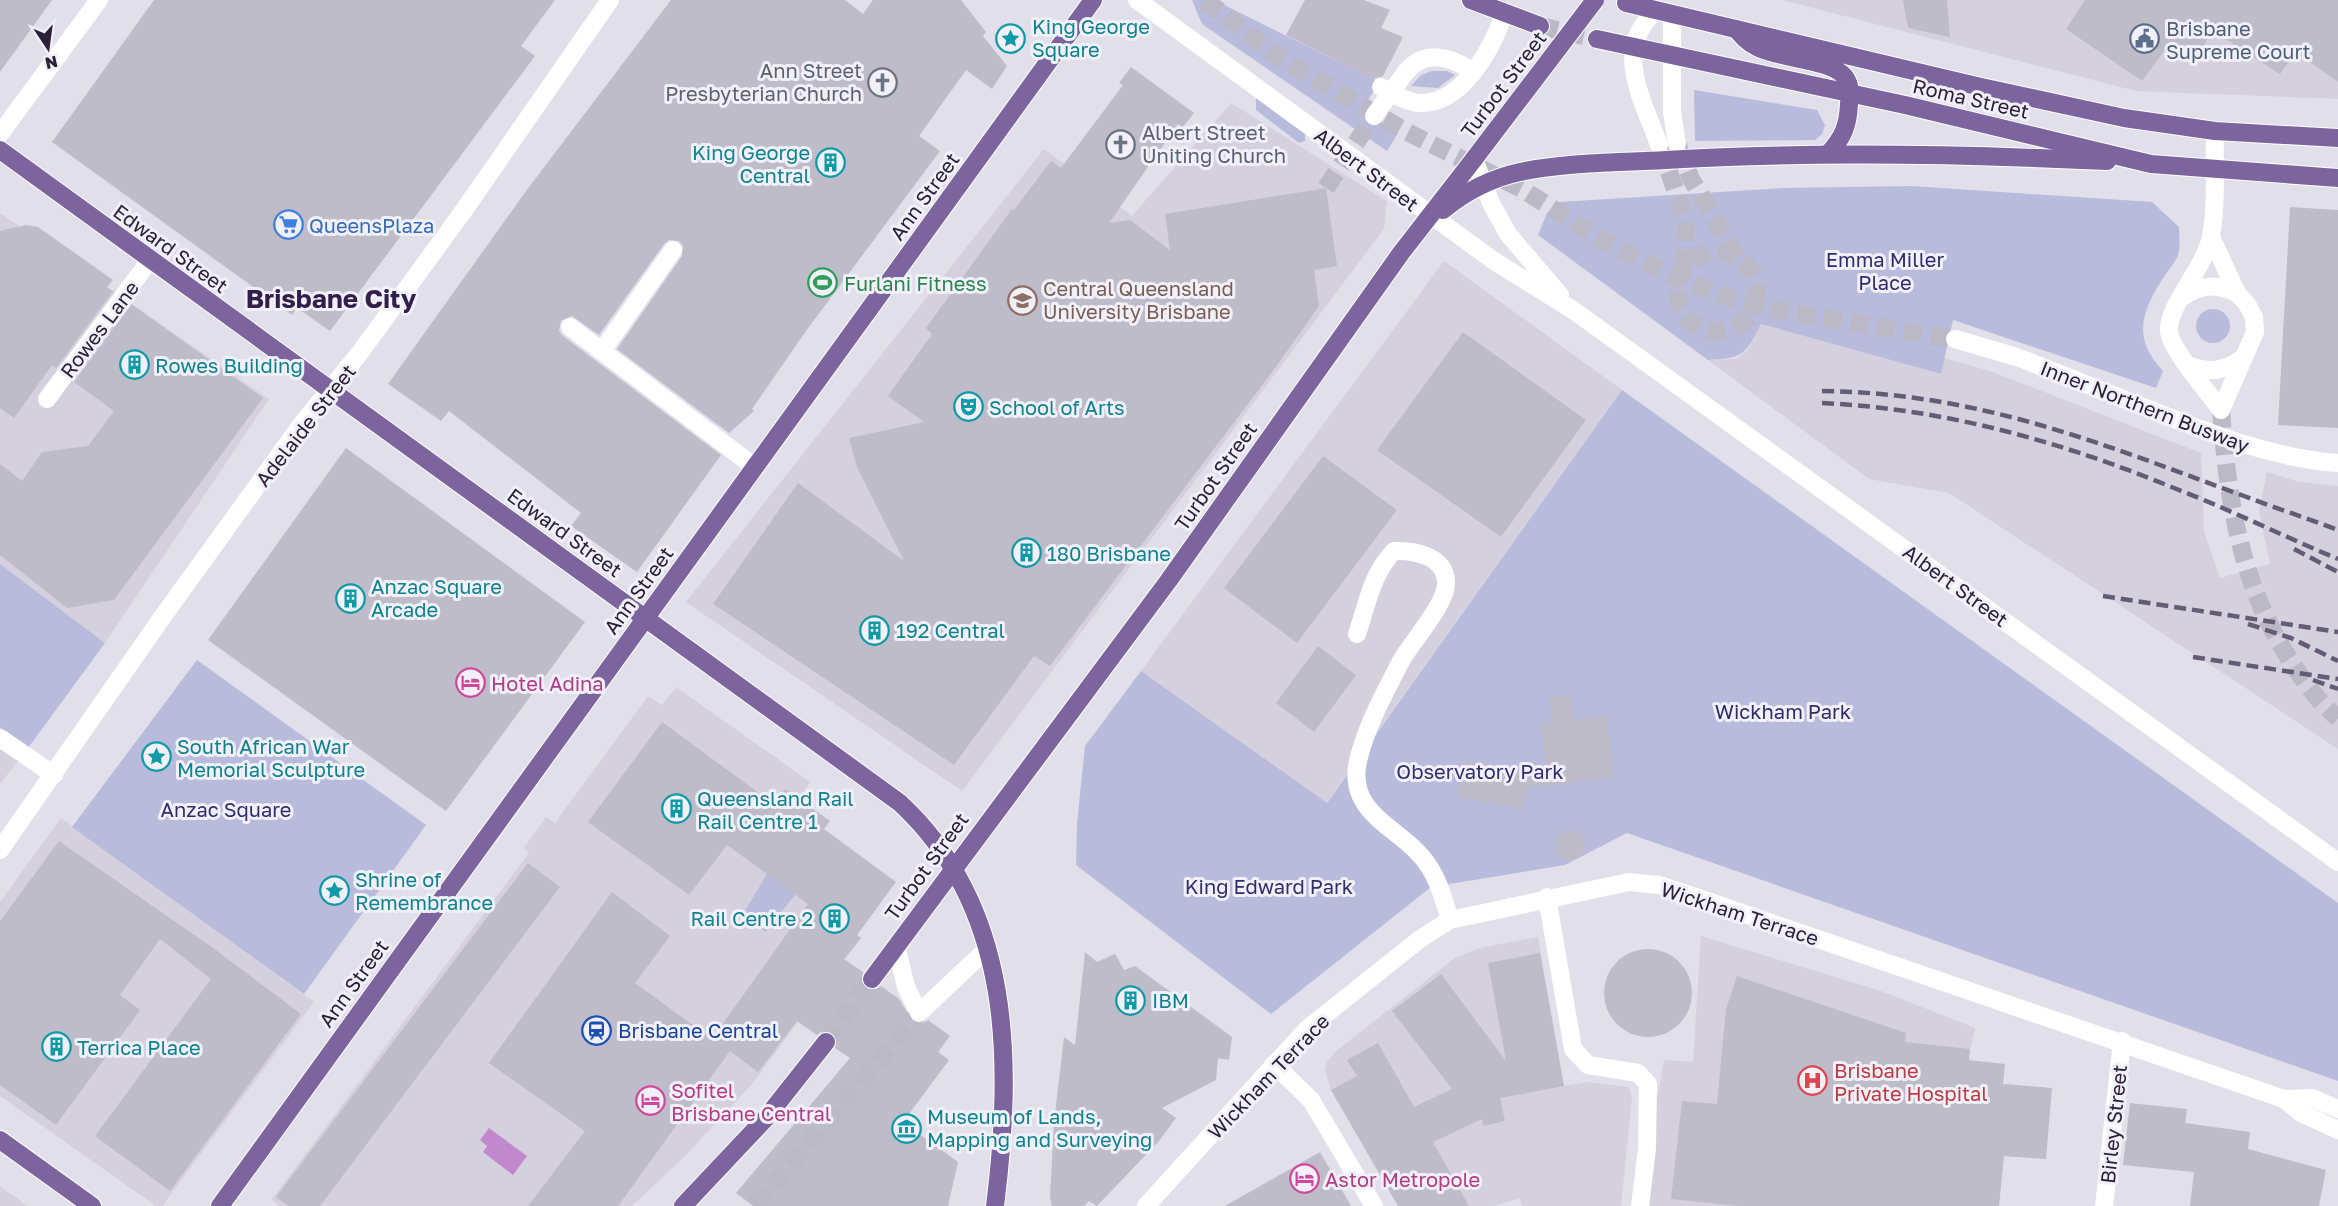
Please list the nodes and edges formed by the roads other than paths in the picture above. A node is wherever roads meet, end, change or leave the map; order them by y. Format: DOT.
graph roads {
  1 [pos="99,0"];
  2 [pos="610,0"];
  3 [pos="1093,0"];
  4 [pos="1137,0"];
  5 [pos="1471,0"];
  6 [pos="1595,0"];
  7 [pos="1626,3"];
  8 [pos="1667,8"];
  9 [pos="1504,13"];
  10 [pos="1540,26"];
  11 [pos="1735,27"];
  12 [pos="1597,39"];
  13 [pos="1633,48"];
  14 [pos="1671,57"];
  15 [pos="1472,71"];
  16 [pos="1381,87"];
  17 [pos="1850,93"];
  18 [pos="1374,116"];
  19 [pos="2215,131"];
  20 [pos="0,134"];
  21 [pos="2338,138"];
  22 [pos="0,150"];
  23 [pos="1828,154"];
  24 [pos="1474,159"];
  25 [pos="2151,164"];
  26 [pos="2214,170"];
  27 [pos="2338,178"];
  28 [pos="1484,185"];
  29 [pos="1432,217"];
  30 [pos="2211,237"];
  31 [pos="673,250"];
  32 [pos="150,260"];
  33 [pos="2237,293"];
  34 [pos="2184,296"];
  35 [pos="1573,310"];
  36 [pos="570,327"];
  37 [pos="1954,339"];
  38 [pos="602,351"];
  39 [pos="2243,358"];
  40 [pos="2190,366"];
  41 [pos="329,391"];
  42 [pos="47,399"];
  43 [pos="2338,463"];
  44 [pos="756,468"];
  45 [pos="646,619"];
  46 [pos="1358,634"];
  47 [pos="0,738"];
  48 [pos="54,774"];
  49 [pos="0,850"];
  50 [pos="2338,862"];
  51 [pos="954,866"];
  52 [pos="1547,897"];
  53 [pos="1450,920"];
  54 [pos="896,945"];
  55 [pos="988,948"];
  56 [pos="872,979"];
  57 [pos="2122,1041"];
  58 [pos="826,1042"];
  59 [pos="1274,1064"];
  60 [pos="2284,1099"];
  61 [pos="2338,1109"];
  62 [pos="2338,1130"];
  63 [pos="0,1140"];
  64 [pos="688,1203"];
  65 [pos="92,1206"];
  66 [pos="220,1206"];
  67 [pos="995,1206"];
  68 [pos="1146,1206"];
  69 [pos="1374,1206"];
  70 [pos="1640,1206"];
  71 [pos="2104,1206"];
  1 -- 20 [label="street"];
  2 -- 41 [label="street, Adelaide Street"];
  3 -- 44 [label="main road, Ann Street"];
  4 -- 29 [label="street, Albert Street"];
  5 -- 9 [label="main road"];
  6 -- 24 [label="main road, Turbot Street, bridge"];
  7 -- 8 [label="main road, Roma Street"];
  8 -- 11 [label="main road, Roma Street"];
  8 -- 13 [label="street"];
  8 -- 14 [label="street"];
  9 -- 10 [label="main road"];
  9 -- 15 [label="street"];
  11 -- 17 [label="main road"];
  11 -- 19 [label="main road, Roma Street"];
  12 -- 13 [label="main road, Roma Street"];
  13 -- 14 [label="main road, Roma Street"];
  13 -- 14 [label="street"];
  14 -- 17 [label="main road, Roma Street"];
  15 -- 16 [label="street"];
  15 -- 18 [label="street, bridge"];
  17 -- 23 [label="main road"];
  17 -- 25 [label="main road, Roma Street"];
  19 -- 21 [label="main road, Roma Street"];
  19 -- 26 [label="street"];
  22 -- 32 [label="main road, Edward Street"];
  23 -- 25 [label="main road"];
  23 -- 28 [label="main road"];
  24 -- 28 [label="street, Albert Street"];
  24 -- 29 [label="main road, Turbot Street"];
  25 -- 26 [label="main road, Roma Street"];
  26 -- 27 [label="main road, Roma Street"];
  26 -- 30 [label="street"];
  28 -- 29 [label="main road"];
  28 -- 35 [label="street, Albert Street"];
  29 -- 35 [label="street, Albert Street"];
  29 -- 51 [label="main road, Turbot Street"];
  30 -- 33 [label="street"];
  30 -- 34 [label="street"];
  31 -- 38 [label="street"];
  32 -- 41 [label="main road, Edward Street"];
  32 -- 42 [label="street, Rowes Lane"];
  33 -- 34 [label="street"];
  33 -- 39 [label="street"];
  34 -- 40 [label="street"];
  35 -- 50 [label="street, Albert Street"];
  36 -- 38 [label="street"];
  37 -- 43 [label="street, Inner Northern Busway, bridge"];
  38 -- 44 [label="street"];
  39 -- 40 [label="street"];
  39 -- 40 [label="street"];
  41 -- 45 [label="main road, Edward Street"];
  41 -- 48 [label="street, Adelaide Street"];
  44 -- 45 [label="main road, Ann Street"];
  45 -- 51 [label="main road, Edward Street"];
  45 -- 66 [label="main road, Ann Street"];
  46 -- 53 [label="street"];
  47 -- 48 [label="street"];
  48 -- 49 [label="street, Adelaide Street"];
  51 -- 54 [label="main road, Turbot Street"];
  51 -- 55 [label="main road, Edward Street"];
  52 -- 53 [label="street, Wickham Terrace"];
  52 -- 57 [label="street, Wickham Terrace"];
  52 -- 70 [label="street"];
  53 -- 59 [label="street, Wickham Terrace"];
  54 -- 55 [label="street"];
  54 -- 56 [label="main road, Turbot Street"];
  55 -- 67 [label="main road, Edward Street"];
  57 -- 60 [label="street, Wickham Terrace"];
  57 -- 71 [label="street, Birley Street"];
  58 -- 64 [label="main road"];
  59 -- 68 [label="street, Wickham Terrace"];
  59 -- 69 [label="street"];
  60 -- 61 [label="street, Wickham Terrace"];
  60 -- 62 [label="street, Wickham Terrace"];
  63 -- 65 [label="main road"];
}
